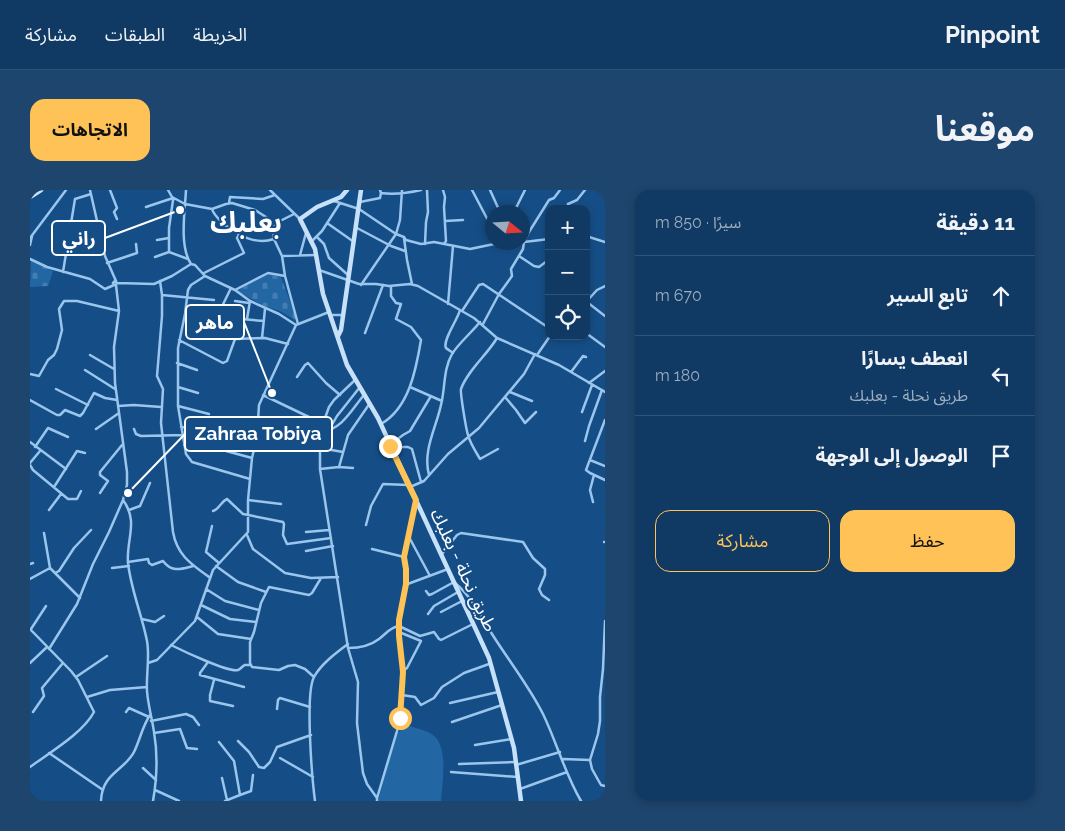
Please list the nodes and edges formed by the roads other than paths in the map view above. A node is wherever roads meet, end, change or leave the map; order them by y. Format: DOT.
graph roads {
  1 [pos="41,190"];
  2 [pos="66,190"];
  3 [pos="110,190"];
  4 [pos="168,190"];
  5 [pos="186,190"];
  6 [pos="270,190"];
  7 [pos="347,190"];
  8 [pos="361,190"];
  9 [pos="421,190"];
  10 [pos="427,190"];
  11 [pos="443,190"];
  12 [pos="472,190"];
  13 [pos="490,190"];
  14 [pos="525,190"];
  15 [pos="560,190"];
  16 [pos="585,190"];
  17 [pos="414,191"];
  18 [pos="91,192"];
  19 [pos="381,192"];
  20 [pos="402,192"];
  21 [pos="31,194"];
  22 [pos="276,195"];
  23 [pos="174,199"];
  24 [pos="332,200"];
  25 [pos="360,202"];
  26 [pos="229,203"];
  27 [pos="340,203"];
  28 [pos="185,204"];
  29 [pos="497,205"];
  30 [pos="518,205"];
  31 [pos="568,205"];
  32 [pos="146,207"];
  33 [pos="212,209"];
  34 [pos="358,209"];
  35 [pos="294,214"];
  36 [pos="306,215"];
  37 [pos="485,215"];
  38 [pos="117,219"];
  39 [pos="300,219"];
  40 [pos="463,220"];
  41 [pos="445,221"];
  42 [pos="327,223"];
  43 [pos="302,225"];
  44 [pos="273,228"];
  45 [pos="357,228"];
  46 [pos="530,230"];
  47 [pos="306,233"];
  48 [pos="396,234"];
  49 [pos="33,235"];
  50 [pos="240,235"];
  51 [pos="404,236"];
  52 [pos="317,237"];
  53 [pos="590,237"];
  54 [pos="30,238"];
  55 [pos="169,238"];
  56 [pos="274,239"];
  57 [pos="545,239"];
  58 [pos="157,240"];
  59 [pos="312,241"];
  60 [pos="530,241"];
  61 [pos="354,242"];
  62 [pos="605,242"];
  63 [pos="136,244"];
  64 [pos="425,244"];
  65 [pos="444,244"];
  66 [pos="30,245"];
  67 [pos="389,245"];
  68 [pos="453,246"];
  69 [pos="485,246"];
  70 [pos="522,250"];
  71 [pos="405,251"];
  72 [pos="169,252"];
  73 [pos="300,255"];
  74 [pos="316,255"];
  75 [pos="155,256"];
  76 [pos="282,256"];
  77 [pos="519,256"];
  78 [pos="30,259"];
  79 [pos="188,259"];
  80 [pos="545,262"];
  81 [pos="107,263"];
  82 [pos="191,264"];
  83 [pos="318,270"];
  84 [pos="63,272"];
  85 [pos="204,275"];
  86 [pos="285,276"];
  87 [pos="349,276"];
  88 [pos="160,281"];
  89 [pos="348,282"];
  90 [pos="115,283"];
  91 [pos="412,284"];
  92 [pos="361,285"];
  93 [pos="383,285"];
  94 [pos="391,286"];
  95 [pos="605,286"];
  96 [pos="233,289"];
  97 [pos="499,294"];
  98 [pos="162,296"];
  99 [pos="186,298"];
  100 [pos="590,298"];
  101 [pos="214,300"];
  102 [pos="236,301"];
  103 [pos="250,302"];
  104 [pos="448,304"];
  105 [pos="590,305"];
  106 [pos="222,306"];
  107 [pos="265,309"];
  108 [pos="461,310"];
  109 [pos="119,311"];
  110 [pos="329,313"];
  111 [pos="343,315"];
  112 [pos="605,316"];
  113 [pos="248,319"];
  114 [pos="264,321"];
  115 [pos="482,323"];
  116 [pos="297,324"];
  117 [pos="545,325"];
  118 [pos="196,329"];
  119 [pos="365,333"];
  120 [pos="338,336"];
  121 [pos="590,336"];
  122 [pos="262,338"];
  123 [pos="498,338"];
  124 [pos="178,340"];
  125 [pos="547,340"];
  126 [pos="288,344"];
  127 [pos="605,347"];
  128 [pos="453,353"];
  129 [pos="536,354"];
  130 [pos="90,355"];
  131 [pos="586,357"];
  132 [pos="177,363"];
  133 [pos="114,369"];
  134 [pos="85,370"];
  135 [pos="197,370"];
  136 [pos="605,371"];
  137 [pos="570,372"];
  138 [pos="30,374"];
  139 [pos="297,377"];
  140 [pos="355,380"];
  141 [pos="590,384"];
  142 [pos="178,387"];
  143 [pos="410,387"];
  144 [pos="360,388"];
  145 [pos="56,389"];
  146 [pos="116,389"];
  147 [pos="604,390"];
  148 [pos="510,392"];
  149 [pos="198,393"];
  150 [pos="365,394"];
  151 [pos="340,395"];
  152 [pos="263,396"];
  153 [pos="430,396"];
  154 [pos="504,398"];
  155 [pos="30,400"];
  156 [pos="117,400"];
  157 [pos="442,401"];
  158 [pos="532,401"];
  159 [pos="371,402"];
  160 [pos="88,404"];
  161 [pos="118,406"];
  162 [pos="178,406"];
  163 [pos="161,407"];
  164 [pos="536,412"];
  165 [pos="582,412"];
  166 [pos="119,413"];
  167 [pos="208,414"];
  168 [pos="605,420"];
  169 [pos="381,424"];
  170 [pos="182,427"];
  171 [pos="96,429"];
  172 [pos="134,429"];
  173 [pos="330,430"];
  174 [pos="216,431"];
  175 [pos="320,431"];
  176 [pos="183,435"];
  177 [pos="163,436"];
  178 [pos="468,436"];
  179 [pos="68,437"];
  180 [pos="585,441"];
  181 [pos="30,442"];
  182 [pos="122,445"];
  183 [pos="184,445"];
  184 [pos="391,446"];
  185 [pos="35,447"];
  186 [pos="320,448"];
  187 [pos="498,449"];
  188 [pos="40,451"];
  189 [pos="85,452"];
  190 [pos="343,452"];
  191 [pos="252,458"];
  192 [pos="590,460"];
  193 [pos="30,464"];
  194 [pos="605,466"];
  195 [pos="339,467"];
  196 [pos="353,468"];
  197 [pos="66,469"];
  198 [pos="320,469"];
  199 [pos="429,475"];
  200 [pos="594,476"];
  201 [pos="250,479"];
  202 [pos="605,480"];
  203 [pos="421,482"];
  204 [pos="150,483"];
  205 [pos="410,486"];
  206 [pos="54,487"];
  207 [pos="82,491"];
  208 [pos="100,493"];
  209 [pos="61,494"];
  210 [pos="124,500"];
  211 [pos="248,500"];
  212 [pos="416,500"];
  213 [pos="592,502"];
  214 [pos="281,504"];
  215 [pos="49,510"];
  216 [pos="130,510"];
  217 [pos="213,511"];
  218 [pos="248,516"];
  219 [pos="366,525"];
  220 [pos="212,526"];
  221 [pos="91,530"];
  222 [pos="330,530"];
  223 [pos="306,532"];
  224 [pos="44,533"];
  225 [pos="247,535"];
  226 [pos="409,535"];
  227 [pos="332,538"];
  228 [pos="333,546"];
  229 [pos="372,549"];
  230 [pos="306,551"];
  231 [pos="442,555"];
  232 [pos="404,557"];
  233 [pos="219,563"];
  234 [pos="128,564"];
  235 [pos="193,566"];
  236 [pos="216,566"];
  237 [pos="50,568"];
  238 [pos="112,568"];
  239 [pos="448,569"];
  240 [pos="55,573"];
  241 [pos="430,576"];
  242 [pos="210,577"];
  243 [pos="338,577"];
  244 [pos="321,578"];
  245 [pos="30,579"];
  246 [pos="454,582"];
  247 [pos="405,586"];
  248 [pos="206,589"];
  249 [pos="426,591"];
  250 [pos="266,592"];
  251 [pos="458,592"];
  252 [pos="80,598"];
  253 [pos="462,600"];
  254 [pos="549,600"];
  255 [pos="201,605"];
  256 [pos="46,606"];
  257 [pos="259,610"];
  258 [pos="441,612"];
  259 [pos="428,614"];
  260 [pos="164,616"];
  261 [pos="197,617"];
  262 [pos="141,618"];
  263 [pos="605,621"];
  264 [pos="257,622"];
  265 [pos="473,624"];
  266 [pos="399,626"];
  267 [pos="30,629"];
  268 [pos="399,632"];
  269 [pos="417,637"];
  270 [pos="251,639"];
  271 [pos="171,645"];
  272 [pos="348,646"];
  273 [pos="48,648"];
  274 [pos="106,656"];
  275 [pos="208,662"];
  276 [pos="30,663"];
  277 [pos="63,663"];
  278 [pos="148,663"];
  279 [pos="491,663"];
  280 [pos="250,665"];
  281 [pos="403,671"];
  282 [pos="76,677"];
  283 [pos="314,677"];
  284 [pos="214,680"];
  285 [pos="147,687"];
  286 [pos="244,687"];
  287 [pos="499,692"];
  288 [pos="402,695"];
  289 [pos="87,697"];
  290 [pos="450,703"];
  291 [pos="502,705"];
  292 [pos="234,706"];
  293 [pos="310,707"];
  294 [pos="277,709"];
  295 [pos="33,712"];
  296 [pos="126,712"];
  297 [pos="150,716"];
  298 [pos="151,721"];
  299 [pos="452,722"];
  300 [pos="200,725"];
  301 [pos="154,733"];
  302 [pos="311,735"];
  303 [pos="512,739"];
  304 [pos="238,741"];
  305 [pos="219,742"];
  306 [pos="475,745"];
  307 [pos="197,749"];
  308 [pos="560,752"];
  309 [pos="49,753"];
  310 [pos="280,758"];
  311 [pos="563,759"];
  312 [pos="590,760"];
  313 [pos="516,763"];
  314 [pos="459,764"];
  315 [pos="30,767"];
  316 [pos="142,768"];
  317 [pos="451,772"];
  318 [pos="567,772"];
  319 [pos="253,775"];
  320 [pos="313,777"];
  321 [pos="518,777"];
  322 [pos="222,778"];
  323 [pos="156,780"];
  324 [pos="605,786"];
  325 [pos="520,789"];
  326 [pos="103,790"];
  327 [pos="155,790"];
  328 [pos="240,794"];
  329 [pos="226,800"];
  330 [pos="377,800"];
  331 [pos="101,801"];
  332 [pos="153,801"];
  333 [pos="179,801"];
  334 [pos="315,801"];
  335 [pos="521,801"];
  336 [pos="581,801"];
  1 -- 21 [label="street"];
  2 -- 49 [label="street"];
  3 -- 38 [label="street"];
  4 -- 23 [label="street"];
  5 -- 28 [label="street"];
  6 -- 22 [label="street"];
  7 -- 24 [label="street"];
  8 -- 25 [label="street"];
  9 -- 17 [label="street"];
  10 -- 64 [label="street"];
  11 -- 41 [label="street"];
  12 -- 37 [label="street"];
  13 -- 29 [label="street"];
  14 -- 30 [label="street"];
  15 -- 46 [label="street"];
  16 -- 31 [label="street"];
  17 -- 20 [label="street"];
  18 -- 81 [label="street"];
  18 -- 84 [label="street"];
  19 -- 20 [label="street"];
  19 -- 25 [label="street"];
  20 -- 48 [label="street"];
  22 -- 26 [label="street"];
  22 -- 35 [label="street"];
  23 -- 28 [label="street"];
  23 -- 32 [label="street"];
  23 -- 55 [label="street"];
  24 -- 27 [label="street"];
  24 -- 36 [label="street"];
  25 -- 34 [label="street"];
  26 -- 33 [label="street"];
  26 -- 44 [label="street"];
  27 -- 34 [label="street"];
  27 -- 42 [label="street"];
  28 -- 33 [label="street"];
  28 -- 79 [label="street"];
  33 -- 50 [label="street"];
  34 -- 45 [label="street"];
  34 -- 48 [label="street"];
  35 -- 39 [label="street"];
  35 -- 44 [label="street"];
  36 -- 39 [label="street"];
  36 -- 43 [label="street"];
  39 -- 43 [label="street, طريق نحلة - بعلبك"];
  40 -- 41 [label="street"];
  41 -- 65 [label="street"];
  42 -- 52 [label="street"];
  42 -- 61 [label="street"];
  43 -- 47 [label="street, طريق نحلة - بعلبك"];
  44 -- 56 [label="street"];
  45 -- 61 [label="street"];
  45 -- 67 [label="street"];
  47 -- 59 [label="street, طريق نحلة - بعلبك"];
  47 -- 73 [label="street"];
  48 -- 51 [label="street"];
  48 -- 67 [label="street"];
  49 -- 54 [label="street"];
  49 -- 66 [label="street"];
  50 -- 56 [label="street"];
  50 -- 85 [label="street"];
  51 -- 64 [label="street"];
  51 -- 71 [label="street"];
  52 -- 59 [label="street"];
  52 -- 87 [label="street"];
  53 -- 62 [label="street"];
  55 -- 58 [label="street"];
  55 -- 72 [label="street"];
  56 -- 76 [label="street"];
  57 -- 60 [label="street"];
  59 -- 74 [label="street, طريق نحلة - بعلبك"];
  61 -- 87 [label="street"];
  63 -- 81 [label="street"];
  64 -- 65 [label="street"];
  65 -- 68 [label="street"];
  67 -- 71 [label="street"];
  67 -- 92 [label="street"];
  68 -- 69 [label="street"];
  68 -- 104 [label="street"];
  70 -- 77 [label="street"];
  71 -- 91 [label="street"];
  72 -- 75 [label="street"];
  72 -- 79 [label="street"];
  73 -- 74 [label="street"];
  73 -- 76 [label="street"];
  74 -- 83 [label="street, طريق نحلة - بعلبك"];
  76 -- 86 [label="street"];
  77 -- 80 [label="street"];
  77 -- 97 [label="street"];
  78 -- 84 [label="street"];
  79 -- 82 [label="street"];
  81 -- 90 [label="street"];
  82 -- 85 [label="street"];
  82 -- 88 [label="street"];
  83 -- 89 [label="street"];
  83 -- 110 [label="street, طريق نحلة - بعلبك"];
  84 -- 90 [label="street"];
  85 -- 96 [label="street"];
  85 -- 99 [label="street"];
  86 -- 96 [label="street"];
  86 -- 116 [label="street"];
  87 -- 89 [label="street"];
  88 -- 90 [label="street"];
  88 -- 98 [label="street"];
  89 -- 92 [label="street"];
  89 -- 111 [label="street"];
  90 -- 109 [label="street"];
  91 -- 94 [label="street"];
  91 -- 104 [label="street"];
  92 -- 93 [label="street"];
  93 -- 94 [label="street"];
  93 -- 119 [label="street"];
  94 -- 143 [label="street"];
  95 -- 100 [label="street"];
  96 -- 103 [label="street"];
  96 -- 106 [label="street"];
  97 -- 108 [label="street"];
  97 -- 115 [label="street"];
  97 -- 117 [label="street"];
  98 -- 99 [label="street"];
  98 -- 163 [label="street"];
  99 -- 101 [label="street"];
  99 -- 124 [label="street"];
  102 -- 103 [label="street"];
  103 -- 107 [label="street"];
  103 -- 113 [label="street"];
  104 -- 108 [label="street"];
  105 -- 112 [label="street"];
  106 -- 113 [label="street"];
  106 -- 118 [label="street"];
  107 -- 114 [label="street"];
  107 -- 116 [label="street"];
  108 -- 115 [label="street"];
  108 -- 128 [label="street"];
  109 -- 133 [label="street"];
  109 -- 138 [label="street"];
  110 -- 111 [label="street"];
  110 -- 116 [label="street"];
  110 -- 120 [label="street, طريق نحلة - بعلبك"];
  111 -- 120 [label="street"];
  113 -- 114 [label="street"];
  114 -- 122 [label="street"];
  115 -- 123 [label="street"];
  115 -- 128 [label="street"];
  116 -- 126 [label="street"];
  120 -- 140 [label="street, طريق نحلة - بعلبك"];
  121 -- 127 [label="street"];
  122 -- 124 [label="street"];
  122 -- 126 [label="street"];
  123 -- 129 [label="street"];
  123 -- 178 [label="street"];
  124 -- 132 [label="street"];
  125 -- 129 [label="street"];
  126 -- 152 [label="street"];
  128 -- 157 [label="street"];
  129 -- 137 [label="street"];
  129 -- 148 [label="street"];
  130 -- 133 [label="street"];
  131 -- 137 [label="street"];
  132 -- 135 [label="street"];
  132 -- 142 [label="street"];
  133 -- 146 [label="street"];
  134 -- 146 [label="street"];
  136 -- 141 [label="street"];
  137 -- 141 [label="street"];
  139 -- 151 [label="street"];
  140 -- 144 [label="street, طريق نحلة - بعلبك"];
  140 -- 151 [label="street"];
  141 -- 147 [label="street"];
  141 -- 165 [label="street"];
  142 -- 149 [label="street"];
  142 -- 162 [label="street"];
  143 -- 153 [label="street"];
  143 -- 169 [label="street"];
  144 -- 150 [label="street, طريق نحلة - بعلبك"];
  144 -- 173 [label="street"];
  145 -- 160 [label="street"];
  146 -- 156 [label="street"];
  147 -- 180 [label="street"];
  148 -- 154 [label="street"];
  148 -- 158 [label="street"];
  150 -- 159 [label="street, طريق نحلة - بعلبك"];
  150 -- 173 [label="street"];
  151 -- 175 [label="street"];
  152 -- 175 [label="street"];
  152 -- 191 [label="street"];
  153 -- 157 [label="street"];
  153 -- 184 [label="street"];
  154 -- 164 [label="street"];
  154 -- 178 [label="street"];
  155 -- 160 [label="street"];
  156 -- 160 [label="street"];
  156 -- 161 [label="street"];
  157 -- 199 [label="street"];
  159 -- 169 [label="street, طريق نحلة - بعلبك"];
  159 -- 190 [label="street"];
  161 -- 163 [label="street"];
  161 -- 166 [label="street"];
  162 -- 167 [label="street"];
  162 -- 170 [label="street"];
  163 -- 177 [label="street"];
  166 -- 171 [label="street"];
  166 -- 182 [label="street"];
  168 -- 192 [label="street"];
  169 -- 184 [label="street, طريق نحلة - بعلبك"];
  170 -- 174 [label="street"];
  170 -- 176 [label="street"];
  172 -- 177 [label="street"];
  173 -- 175 [label="street"];
  175 -- 186 [label="street"];
  176 -- 177 [label="street"];
  176 -- 183 [label="street"];
  177 -- 235 [label="street"];
  178 -- 187 [label="street"];
  178 -- 199 [label="street"];
  179 -- 185 [label="street"];
  181 -- 185 [label="street"];
  182 -- 208 [label="street"];
  182 -- 210 [label="street"];
  183 -- 191 [label="street"];
  183 -- 201 [label="street"];
  184 -- 203 [label="street"];
  184 -- 205 [label="street, طريق نحلة - بعلبك"];
  185 -- 188 [label="street"];
  186 -- 190 [label="street"];
  186 -- 198 [label="street"];
  188 -- 193 [label="street"];
  188 -- 197 [label="street"];
  189 -- 197 [label="street"];
  190 -- 195 [label="street"];
  191 -- 201 [label="street"];
  192 -- 194 [label="street"];
  192 -- 200 [label="street"];
  193 -- 206 [label="street"];
  195 -- 196 [label="street"];
  195 -- 198 [label="street"];
  197 -- 206 [label="street"];
  198 -- 222 [label="street"];
  199 -- 203 [label="street"];
  200 -- 202 [label="street"];
  200 -- 213 [label="street"];
  201 -- 211 [label="street"];
  203 -- 205 [label="street"];
  204 -- 216 [label="street"];
  205 -- 212 [label="street, طريق نحلة - بعلبك"];
  205 -- 219 [label="street"];
  206 -- 209 [label="street"];
  207 -- 209 [label="street"];
  209 -- 215 [label="street"];
  210 -- 216 [label="street"];
  210 -- 252 [label="street"];
  211 -- 214 [label="street"];
  211 -- 218 [label="street"];
  212 -- 226 [label="street"];
  212 -- 231 [label="street, طريق نحلة - بعلبك"];
  216 -- 234 [label="street"];
  217 -- 218 [label="street"];
  218 -- 225 [label="street"];
  218 -- 227 [label="street"];
  220 -- 233 [label="street"];
  221 -- 240 [label="street"];
  222 -- 223 [label="street"];
  222 -- 227 [label="street"];
  224 -- 237 [label="street"];
  225 -- 233 [label="street"];
  225 -- 244 [label="street"];
  226 -- 232 [label="street"];
  226 -- 241 [label="street"];
  227 -- 228 [label="street"];
  228 -- 230 [label="street"];
  228 -- 243 [label="street"];
  229 -- 232 [label="street"];
  231 -- 239 [label="street, طريق نحلة - بعلبك"];
  231 -- 254 [label="street"];
  232 -- 247 [label="street"];
  233 -- 236 [label="street"];
  234 -- 235 [label="street"];
  234 -- 238 [label="street"];
  234 -- 262 [label="street"];
  235 -- 242 [label="street"];
  236 -- 242 [label="street"];
  236 -- 250 [label="street"];
  237 -- 240 [label="street"];
  237 -- 245 [label="street"];
  239 -- 241 [label="street"];
  239 -- 246 [label="street, طريق نحلة - بعلبك"];
  240 -- 252 [label="street"];
  241 -- 247 [label="street"];
  242 -- 248 [label="street"];
  243 -- 244 [label="street"];
  243 -- 272 [label="street"];
  244 -- 250 [label="street"];
  246 -- 249 [label="street"];
  246 -- 251 [label="street, طريق نحلة - بعلبك"];
  246 -- 308 [label="street"];
  247 -- 266 [label="street"];
  248 -- 255 [label="street"];
  248 -- 257 [label="street"];
  250 -- 257 [label="street"];
  251 -- 253 [label="street, طريق نحلة - بعلبك"];
  251 -- 259 [label="street"];
  252 -- 273 [label="street"];
  253 -- 258 [label="street"];
  253 -- 265 [label="street, طريق نحلة - بعلبك"];
  255 -- 261 [label="street"];
  255 -- 264 [label="street"];
  256 -- 267 [label="street"];
  257 -- 264 [label="street"];
  260 -- 262 [label="street"];
  261 -- 270 [label="street"];
  261 -- 271 [label="street"];
  262 -- 278 [label="street"];
  263 -- 312 [label="street"];
  264 -- 270 [label="street"];
  265 -- 269 [label="street"];
  265 -- 279 [label="street, طريق نحلة - بعلبك"];
  266 -- 268 [label="street"];
  266 -- 269 [label="street"];
  266 -- 272 [label="street"];
  267 -- 273 [label="street"];
  268 -- 269 [label="street"];
  268 -- 281 [label="street"];
  269 -- 281 [label="street"];
  270 -- 280 [label="street"];
  271 -- 275 [label="street"];
  271 -- 278 [label="street"];
  272 -- 283 [label="street"];
  272 -- 330 [label="street"];
  273 -- 276 [label="street"];
  273 -- 277 [label="street"];
  274 -- 282 [label="street"];
  275 -- 280 [label="street"];
  275 -- 284 [label="street"];
  277 -- 282 [label="street"];
  277 -- 295 [label="street"];
  278 -- 285 [label="street"];
  279 -- 287 [label="street, طريق نحلة - بعلبك"];
  279 -- 288 [label="street"];
  280 -- 283 [label="street"];
  281 -- 288 [label="street"];
  282 -- 289 [label="street"];
  283 -- 293 [label="street"];
  284 -- 286 [label="street"];
  284 -- 292 [label="street"];
  285 -- 289 [label="street"];
  285 -- 297 [label="street"];
  287 -- 290 [label="street"];
  287 -- 291 [label="street, طريق نحلة - بعلبك"];
  288 -- 330 [label="street"];
  289 -- 309 [label="street"];
  291 -- 299 [label="street"];
  291 -- 303 [label="street, طريق نحلة - بعلبك"];
  293 -- 294 [label="street"];
  293 -- 302 [label="street"];
  296 -- 297 [label="street"];
  297 -- 298 [label="street"];
  297 -- 326 [label="street"];
  298 -- 300 [label="street"];
  298 -- 301 [label="street"];
  301 -- 307 [label="street"];
  301 -- 323 [label="street"];
  302 -- 304 [label="street"];
  302 -- 320 [label="street"];
  303 -- 306 [label="street"];
  303 -- 313 [label="street, طريق نحلة - بعلبك"];
  305 -- 328 [label="street"];
  308 -- 311 [label="street"];
  308 -- 313 [label="street"];
  309 -- 315 [label="street"];
  309 -- 326 [label="street"];
  310 -- 320 [label="street"];
  311 -- 312 [label="street"];
  311 -- 318 [label="street"];
  312 -- 324 [label="street"];
  313 -- 314 [label="street"];
  313 -- 321 [label="street, طريق نحلة - بعلبك"];
  316 -- 323 [label="street"];
  317 -- 321 [label="street"];
  318 -- 325 [label="street"];
  318 -- 336 [label="street"];
  319 -- 328 [label="street"];
  320 -- 334 [label="street"];
  321 -- 325 [label="street, طريق نحلة - بعلبك"];
  322 -- 329 [label="street"];
  323 -- 327 [label="street"];
  325 -- 335 [label="street, طريق نحلة - بعلبك"];
  326 -- 331 [label="street"];
  327 -- 332 [label="street"];
  327 -- 333 [label="street"];
  328 -- 329 [label="street"];
}
